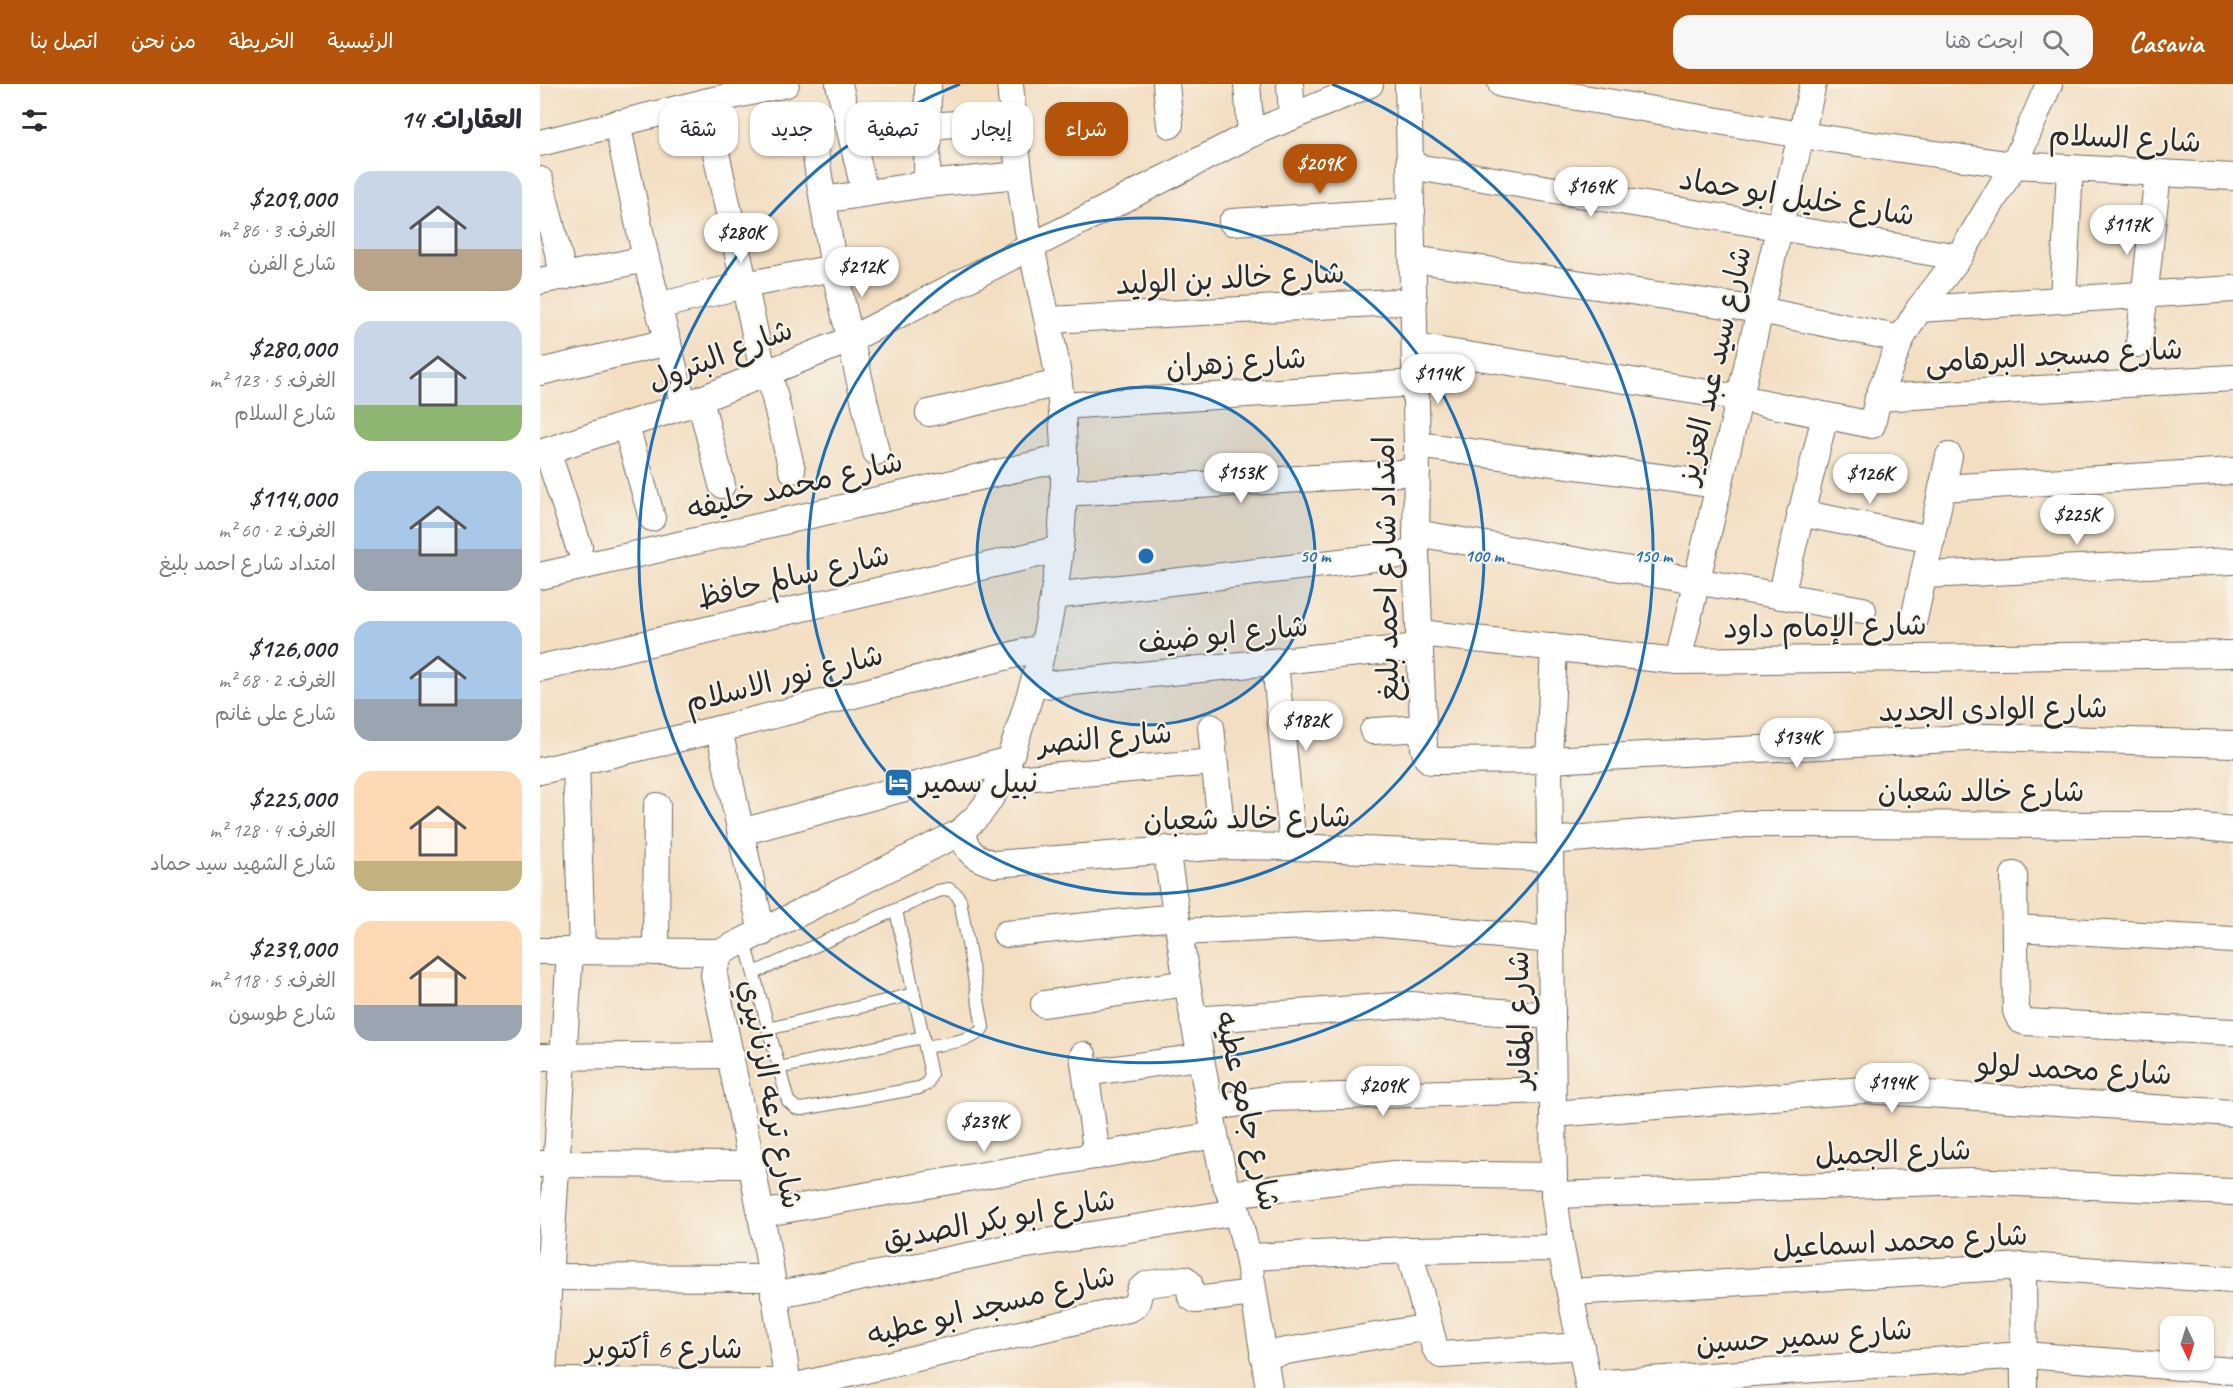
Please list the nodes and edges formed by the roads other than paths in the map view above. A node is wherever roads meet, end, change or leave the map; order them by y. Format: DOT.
graph roads {
  1 [pos="786,84"];
  2 [pos="839,84"];
  3 [pos="928,84"];
  4 [pos="1010,84"];
  5 [pos="1166,84"];
  6 [pos="1247,84"];
  7 [pos="1290,84"];
  8 [pos="1368,84"];
  9 [pos="1408,84"];
  10 [pos="1501,84"];
  11 [pos="1813,84"];
  12 [pos="2049,84"];
  13 [pos="705,102"];
  14 [pos="928,102"];
  15 [pos="1012,102"];
  16 [pos="659,113"];
  17 [pos="1292,117"];
  18 [pos="617,123"];
  19 [pos="1170,125"];
  20 [pos="1251,134"];
  21 [pos="1801,135"];
  22 [pos="540,143"];
  23 [pos="717,156"];
  24 [pos="816,156"];
  25 [pos="927,156"];
  26 [pos="1016,156"];
  27 [pos="2014,165"];
  28 [pos="1410,166"];
  29 [pos="2070,169"];
  30 [pos="2158,173"];
  31 [pos="1018,175"];
  32 [pos="2233,177"];
  33 [pos="540,180"];
  34 [pos="927,184"];
  35 [pos="865,193"];
  36 [pos="823,200"];
  37 [pos="1412,211"];
  38 [pos="1232,222"];
  39 [pos="1780,227"];
  40 [pos="1031,247"];
  41 [pos="1959,257"];
  42 [pos="646,258"];
  43 [pos="1413,259"];
  44 [pos="834,268"];
  45 [pos="552,279"];
  46 [pos="744,285"];
  47 [pos="2233,289"];
  48 [pos="2145,295"];
  49 [pos="2063,299"];
  50 [pos="1414,301"];
  51 [pos="658,306"];
  52 [pos="1918,309"];
  53 [pos="1760,310"];
  54 [pos="1049,320"];
  55 [pos="1901,339"];
  56 [pos="849,340"];
  57 [pos="668,342"];
  58 [pos="2139,344"];
  59 [pos="1415,348"];
  60 [pos="540,372"];
  61 [pos="766,374"];
  62 [pos="2233,378"];
  63 [pos="1416,383"];
  64 [pos="1060,395"];
  65 [pos="1740,398"];
  66 [pos="1878,398"];
  67 [pos="692,403"];
  68 [pos="929,413"];
  69 [pos="1826,416"];
  70 [pos="626,426"];
  71 [pos="1417,445"];
  72 [pos="544,452"];
  73 [pos="876,452"];
  74 [pos="1949,456"];
  75 [pos="1064,458"];
  76 [pos="792,470"];
  77 [pos="2233,471"];
  78 [pos="1417,472"];
  79 [pos="722,485"];
  80 [pos="1719,485"];
  81 [pos="1942,488"];
  82 [pos="1063,494"];
  83 [pos="1800,513"];
  84 [pos="652,518"];
  85 [pos="1932,539"];
  86 [pos="1416,543"];
  87 [pos="579,547"];
  88 [pos="1060,549"];
  89 [pos="2233,561"];
  90 [pos="1924,575"];
  91 [pos="540,576"];
  92 [pos="1697,581"];
  93 [pos="1053,596"];
  94 [pos="1780,596"];
  95 [pos="1863,610"];
  96 [pos="1914,620"];
  97 [pos="1419,640"];
  98 [pos="1044,647"];
  99 [pos="1554,647"];
  100 [pos="2233,654"];
  101 [pos="1678,661"];
  102 [pos="1275,662"];
  103 [pos="540,668"];
  104 [pos="1033,686"];
  105 [pos="1211,727"];
  106 [pos="1423,728"];
  107 [pos="719,729"];
  108 [pos="1373,731"];
  109 [pos="2233,744"];
  110 [pos="1550,760"];
  111 [pos="1214,762"];
  112 [pos="576,764"];
  113 [pos="1005,770"];
  114 [pos="540,771"];
  115 [pos="657,806"];
  116 [pos="2233,830"];
  117 [pos="741,832"];
  118 [pos="961,832"];
  119 [pos="1223,846"];
  120 [pos="1293,847"];
  121 [pos="1166,849"];
  122 [pos="1550,850"];
  123 [pos="2014,875"];
  124 [pos="896,910"];
  125 [pos="1177,925"];
  126 [pos="2015,928"];
  127 [pos="1006,934"];
  128 [pos="753,937"];
  129 [pos="1551,940"];
  130 [pos="2233,940"];
  131 [pos="540,951"];
  132 [pos="576,951"];
  133 [pos="656,952"];
  134 [pos="721,952"];
  135 [pos="754,973"];
  136 [pos="1187,983"];
  137 [pos="914,994"];
  138 [pos="1044,1004"];
  139 [pos="1551,1016"];
  140 [pos="1193,1020"];
  141 [pos="768,1029"];
  142 [pos="2233,1032"];
  143 [pos="924,1042"];
  144 [pos="731,1055"];
  145 [pos="552,1057"];
  146 [pos="1200,1057"];
  147 [pos="779,1068"];
  148 [pos="1553,1102"];
  149 [pos="1210,1108"];
  150 [pos="2233,1113"];
  151 [pos="1215,1135"];
  152 [pos="1097,1156"];
  153 [pos="548,1165"];
  154 [pos="751,1165"];
  155 [pos="1554,1186"];
  156 [pos="2233,1192"];
  157 [pos="1234,1203"];
  158 [pos="760,1214"];
  159 [pos="1561,1248"];
  160 [pos="1409,1250"];
  161 [pos="1248,1257"];
  162 [pos="2023,1266"];
  163 [pos="544,1277"];
  164 [pos="2233,1280"];
  165 [pos="772,1286"];
  166 [pos="1570,1292"];
  167 [pos="1253,1293"];
  168 [pos="1429,1327"];
  169 [pos="1581,1346"];
  170 [pos="2024,1354"];
  171 [pos="1263,1355"];
  172 [pos="2233,1371"];
  173 [pos="541,1383"];
  174 [pos="788,1385"];
  175 [pos="1589,1386"];
  176 [pos="1265,1387"];
  177 [pos="2024,1388"];
  1 -- 13 [label="street"];
  2 -- 35 [label="street"];
  3 -- 14 [label="street"];
  4 -- 15 [label="street, شارع ترعه الزنانيري"];
  5 -- 19 [label="street"];
  6 -- 20 [label="street"];
  7 -- 17 [label="street"];
  8 -- 17 [label="street, شارع البترول"];
  9 -- 28 [label="street, امتداد شارع احمد بليغ"];
  10 -- 21 [label="street, شارع السلام"];
  11 -- 21 [label="street, شارع سيد عبد العزيز"];
  12 -- 27 [label="street"];
  16 -- 18 [label="street"];
  17 -- 20 [label="street, شارع البترول"];
  18 -- 22 [label="street"];
  18 -- 42 [label="street"];
  20 -- 40 [label="street, شارع البترول"];
  21 -- 27 [label="street, شارع السلام"];
  21 -- 39 [label="street, شارع سيد عبد العزيز"];
  23 -- 46 [label="street"];
  24 -- 36 [label="street"];
  25 -- 34 [label="street"];
  26 -- 31 [label="street, شارع ترعه الزنانيري"];
  27 -- 29 [label="street, شارع السلام"];
  27 -- 41 [label="street"];
  28 -- 37 [label="street, امتداد شارع احمد بليغ"];
  28 -- 39 [label="street, شارع خليل ابو حماد"];
  29 -- 30 [label="street, شارع السلام"];
  29 -- 49 [label="street"];
  30 -- 32 [label="street, شارع السلام"];
  30 -- 48 [label="street"];
  31 -- 34 [label="street"];
  31 -- 40 [label="street, شارع ترعه الزنانيري"];
  33 -- 45 [label="street"];
  34 -- 35 [label="street"];
  35 -- 36 [label="street"];
  36 -- 44 [label="street"];
  37 -- 38 [label="street"];
  37 -- 43 [label="street, امتداد شارع احمد بليغ"];
  39 -- 41 [label="street, شارع خليل ابو حماد"];
  39 -- 53 [label="street, شارع سيد عبد العزيز"];
  40 -- 54 [label="street, شارع ترعه الزنانيري"];
  40 -- 56 [label="street, شارع البترول"];
  41 -- 52 [label="street"];
  42 -- 45 [label="street"];
  42 -- 51 [label="street"];
  43 -- 50 [label="street, امتداد شارع احمد بليغ"];
  43 -- 53 [label="street"];
  44 -- 46 [label="street"];
  44 -- 56 [label="street"];
  46 -- 51 [label="street"];
  46 -- 61 [label="street"];
  47 -- 48 [label="street"];
  48 -- 49 [label="street"];
  48 -- 58 [label="street"];
  49 -- 52 [label="street"];
  50 -- 54 [label="street, شارع خالد بن الوليد"];
  50 -- 59 [label="street, امتداد شارع احمد بليغ"];
  51 -- 57 [label="street"];
  52 -- 55 [label="street"];
  53 -- 55 [label="street"];
  53 -- 65 [label="street, شارع سيد عبد العزيز"];
  54 -- 64 [label="street, شارع ترعه الزنانيري"];
  55 -- 66 [label="street"];
  56 -- 61 [label="street, شارع البترول"];
  56 -- 73 [label="street"];
  57 -- 60 [label="street"];
  57 -- 67 [label="street"];
  59 -- 63 [label="street, امتداد شارع احمد بليغ"];
  59 -- 65 [label="street"];
  61 -- 67 [label="street, شارع البترول"];
  61 -- 76 [label="street"];
  62 -- 66 [label="street, شارع مسجد البرهامى"];
  63 -- 64 [label="street, شارع زهران"];
  63 -- 71 [label="street, امتداد شارع احمد بليغ"];
  64 -- 68 [label="street, شارع زهران"];
  64 -- 75 [label="street, شارع ترعه الزنانيري"];
  65 -- 69 [label="street"];
  65 -- 80 [label="street, شارع سيد عبد العزيز"];
  66 -- 69 [label="street"];
  67 -- 70 [label="street, شارع البترول"];
  67 -- 79 [label="street"];
  69 -- 83 [label="street"];
  70 -- 72 [label="street, شارع البترول"];
  70 -- 84 [label="street"];
  71 -- 78 [label="street, امتداد شارع احمد بليغ"];
  71 -- 80 [label="street"];
  72 -- 87 [label="street"];
  74 -- 81 [label="street"];
  75 -- 82 [label="street, شارع ترعه الزنانيري"];
  75 -- 91 [label="street, شارع محمد خليفه"];
  77 -- 81 [label="street"];
  78 -- 82 [label="street"];
  78 -- 86 [label="street, امتداد شارع احمد بليغ"];
  80 -- 92 [label="street, شارع سيد عبد العزيز"];
  81 -- 85 [label="street"];
  82 -- 88 [label="street, شارع ترعه الزنانيري"];
  83 -- 85 [label="street"];
  83 -- 94 [label="street"];
  85 -- 90 [label="street"];
  86 -- 92 [label="street"];
  86 -- 93 [label="street"];
  86 -- 97 [label="street, امتداد شارع احمد بليغ"];
  88 -- 93 [label="street, شارع ترعه الزنانيري"];
  88 -- 103 [label="street, شارع سالم حافظ"];
  89 -- 90 [label="street"];
  90 -- 96 [label="street"];
  92 -- 94 [label="street"];
  92 -- 101 [label="street, شارع سيد عبد العزيز"];
  93 -- 98 [label="street, شارع ترعه الزنانيري"];
  94 -- 95 [label="street"];
  97 -- 99 [label="street, شارع الإمام داود"];
  97 -- 102 [label="street, شارع ابو ضيف"];
  97 -- 106 [label="street, امتداد شارع احمد بليغ"];
  98 -- 104 [label="street, شارع ترعه الزنانيري"];
  98 -- 107 [label="street, شارع نور الاسلام"];
  99 -- 101 [label="street, شارع الإمام داود"];
  99 -- 110 [label="street, شارع المقابر"];
  100 -- 101 [label="street, شارع الإمام داود"];
  102 -- 104 [label="street, شارع ابو ضيف"];
  102 -- 120 [label="street"];
  104 -- 113 [label="street, شارع ترعه الزنانيري"];
  105 -- 111 [label="street"];
  106 -- 108 [label="street"];
  106 -- 110 [label="street, شارع الوادى الجديد"];
  107 -- 112 [label="street, شارع نور الاسلام"];
  107 -- 117 [label="street"];
  109 -- 110 [label="street, شارع الوادى الجديد"];
  110 -- 122 [label="street, شارع المقابر"];
  111 -- 113 [label="street, شارع النصر"];
  111 -- 119 [label="street"];
  112 -- 114 [label="street, شارع نور الاسلام"];
  112 -- 132 [label="street"];
  113 -- 117 [label="street, شارع النصر"];
  113 -- 118 [label="street, شارع ترعه الزنانيري"];
  115 -- 133 [label="street"];
  116 -- 122 [label="street, شارع خالد شعبان"];
  117 -- 128 [label="street"];
  118 -- 121 [label="street, شارع خالد شعبان"];
  118 -- 128 [label="street, شارع ترعه الزنانيري"];
  119 -- 120 [label="street, شارع خالد شعبان"];
  119 -- 121 [label="street, شارع خالد شعبان"];
  120 -- 122 [label="street, شارع خالد شعبان"];
  121 -- 125 [label="street, شارع جامع عطيه"];
  122 -- 129 [label="street, شارع المقابر"];
  123 -- 126 [label="street"];
  124 -- 135 [label="lane"];
  124 -- 137 [label="lane"];
  124 -- 143 [label="lane"];
  125 -- 127 [label="street"];
  125 -- 129 [label="street"];
  125 -- 136 [label="street, شارع جامع عطيه"];
  126 -- 130 [label="street"];
  126 -- 142 [label="street"];
  128 -- 134 [label="street, شارع ترعه الزنانيري"];
  128 -- 135 [label="lane"];
  129 -- 139 [label="street, شارع المقابر"];
  131 -- 132 [label="street"];
  132 -- 133 [label="street"];
  132 -- 145 [label="street"];
  133 -- 134 [label="street"];
  134 -- 144 [label="street, شارع ترعه الزنانيري"];
  135 -- 141 [label="lane"];
  136 -- 138 [label="street"];
  136 -- 140 [label="street, شارع جامع عطيه"];
  137 -- 141 [label="lane"];
  137 -- 143 [label="lane"];
  139 -- 140 [label="street"];
  139 -- 148 [label="street, شارع المقابر"];
  140 -- 146 [label="street, شارع جامع عطيه"];
  141 -- 147 [label="lane"];
  143 -- 147 [label="lane"];
  143 -- 147 [label="lane"];
  144 -- 145 [label="street"];
  144 -- 154 [label="street, شارع ترعه الزنانيري"];
  145 -- 153 [label="street"];
  146 -- 149 [label="street, شارع جامع عطيه"];
  146 -- 152 [label="street"];
  148 -- 149 [label="street, شارع محمد لولو"];
  148 -- 150 [label="street, شارع محمد لولو"];
  148 -- 155 [label="street, شارع المقابر"];
  149 -- 151 [label="street, شارع جامع عطيه"];
  151 -- 152 [label="street"];
  151 -- 157 [label="street, شارع جامع عطيه"];
  152 -- 158 [label="street"];
  153 -- 154 [label="street"];
  153 -- 163 [label="street"];
  154 -- 158 [label="street, شارع ترعه الزنانيري"];
  155 -- 156 [label="street, شارع الجميل"];
  155 -- 157 [label="street, شارع الجميل"];
  155 -- 159 [label="street, شارع المقابر"];
  157 -- 161 [label="street, شارع جامع عطيه"];
  157 -- 165 [label="street, شارع ابو بكر الصديق"];
  158 -- 165 [label="street, شارع ترعه الزنانيري"];
  159 -- 160 [label="street"];
  159 -- 166 [label="street, شارع المقابر"];
  160 -- 161 [label="street"];
  160 -- 168 [label="street"];
  161 -- 167 [label="street, شارع جامع عطيه"];
  162 -- 164 [label="street, شارع محمد اسماعيل"];
  162 -- 166 [label="street, شارع محمد اسماعيل"];
  162 -- 170 [label="street"];
  163 -- 165 [label="street, شارع ابو بكر الصديق"];
  163 -- 173 [label="street"];
  165 -- 174 [label="street, شارع ترعه الزنانيري"];
  166 -- 169 [label="street, شارع المقابر"];
  167 -- 171 [label="street, شارع جامع عطيه"];
  167 -- 174 [label="street, شارع مسجد ابو عطيه"];
  168 -- 169 [label="street"];
  168 -- 171 [label="street"];
  169 -- 175 [label="street, شارع المقابر"];
  170 -- 172 [label="street, شارع سمير حسين"];
  170 -- 175 [label="street, شارع سمير حسين"];
  170 -- 177 [label="street"];
  171 -- 176 [label="street, شارع جامع عطيه"];
  173 -- 174 [label="street, شارع 6 أكتوبر"];
}
